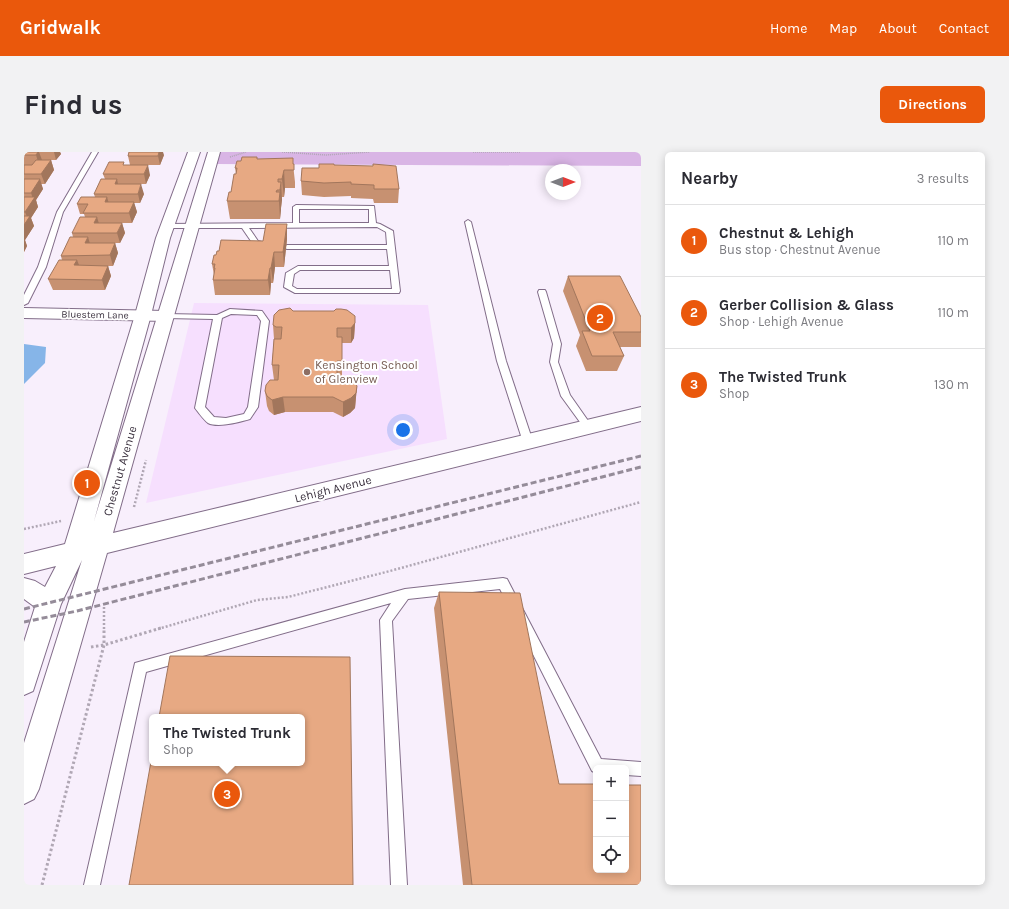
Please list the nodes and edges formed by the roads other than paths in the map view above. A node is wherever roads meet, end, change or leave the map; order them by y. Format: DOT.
graph roads {
  1 [pos="95,152"];
  2 [pos="194,152"];
  3 [pos="222,155"];
  4 [pos="468,222"];
  5 [pos="296,225"];
  6 [pos="373,225"];
  7 [pos="167,226"];
  8 [pos="192,226"];
  9 [pos="244,226"];
  10 [pos="266,246"];
  11 [pos="286,247"];
  12 [pos="391,247"];
  13 [pos="393,268"];
  14 [pos="542,292"];
  15 [pos="24,304"];
  16 [pos="24,313"];
  17 [pos="143,314"];
  18 [pos="166,316"];
  19 [pos="218,317"];
  20 [pos="641,414"];
  21 [pos="588,427"];
  22 [pos="528,442"];
  23 [pos="98,546"];
  24 [pos="74,553"];
  25 [pos="24,564"];
  26 [pos="24,588"];
  27 [pos="405,594"];
  28 [pos="49,603"];
  29 [pos="24,682"];
  30 [pos="596,765"];
  31 [pos="629,768"];
  32 [pos="641,769"];
  33 [pos="24,789"];
  34 [pos="92,885"];
  35 [pos="399,885"];
  1 -- 15 [label="lane"];
  2 -- 7 [label="street, Chestnut Avenue"];
  3 -- 8 [label="street, Chestnut Avenue"];
  4 -- 22 [label="lane"];
  5 -- 6 [label="lane"];
  5 -- 6 [label="lane"];
  5 -- 9 [label="lane"];
  6 -- 12 [label="lane"];
  7 -- 8 [label="lane"];
  7 -- 17 [label="street, Chestnut Avenue"];
  8 -- 9 [label="lane"];
  8 -- 18 [label="street, Chestnut Avenue"];
  9 -- 10 [label="lane"];
  11 -- 12 [label="lane"];
  12 -- 13 [label="lane"];
  13 -- 13 [label="lane"];
  14 -- 21 [label="lane"];
  16 -- 17 [label="street, Bluestem Lane"];
  17 -- 18 [label="street, Bluestem Lane"];
  17 -- 24 [label="street, Chestnut Avenue"];
  18 -- 19 [label="lane"];
  18 -- 23 [label="street, Chestnut Avenue"];
  19 -- 19 [label="lane"];
  20 -- 21 [label="street, Lehigh Avenue"];
  21 -- 22 [label="street, Lehigh Avenue"];
  22 -- 23 [label="street, Lehigh Avenue"];
  23 -- 24 [label="street, Lehigh Avenue"];
  23 -- 33 [label="street, Chestnut Avenue"];
  24 -- 25 [label="street, Lehigh Avenue"];
  24 -- 28 [label="street, Chestnut Avenue"];
  26 -- 28 [label="street"];
  27 -- 30 [label="lane"];
  27 -- 34 [label="lane"];
  27 -- 35 [label="lane"];
  28 -- 29 [label="street, Chestnut Avenue"];
  31 -- 32 [label="lane"];
}
